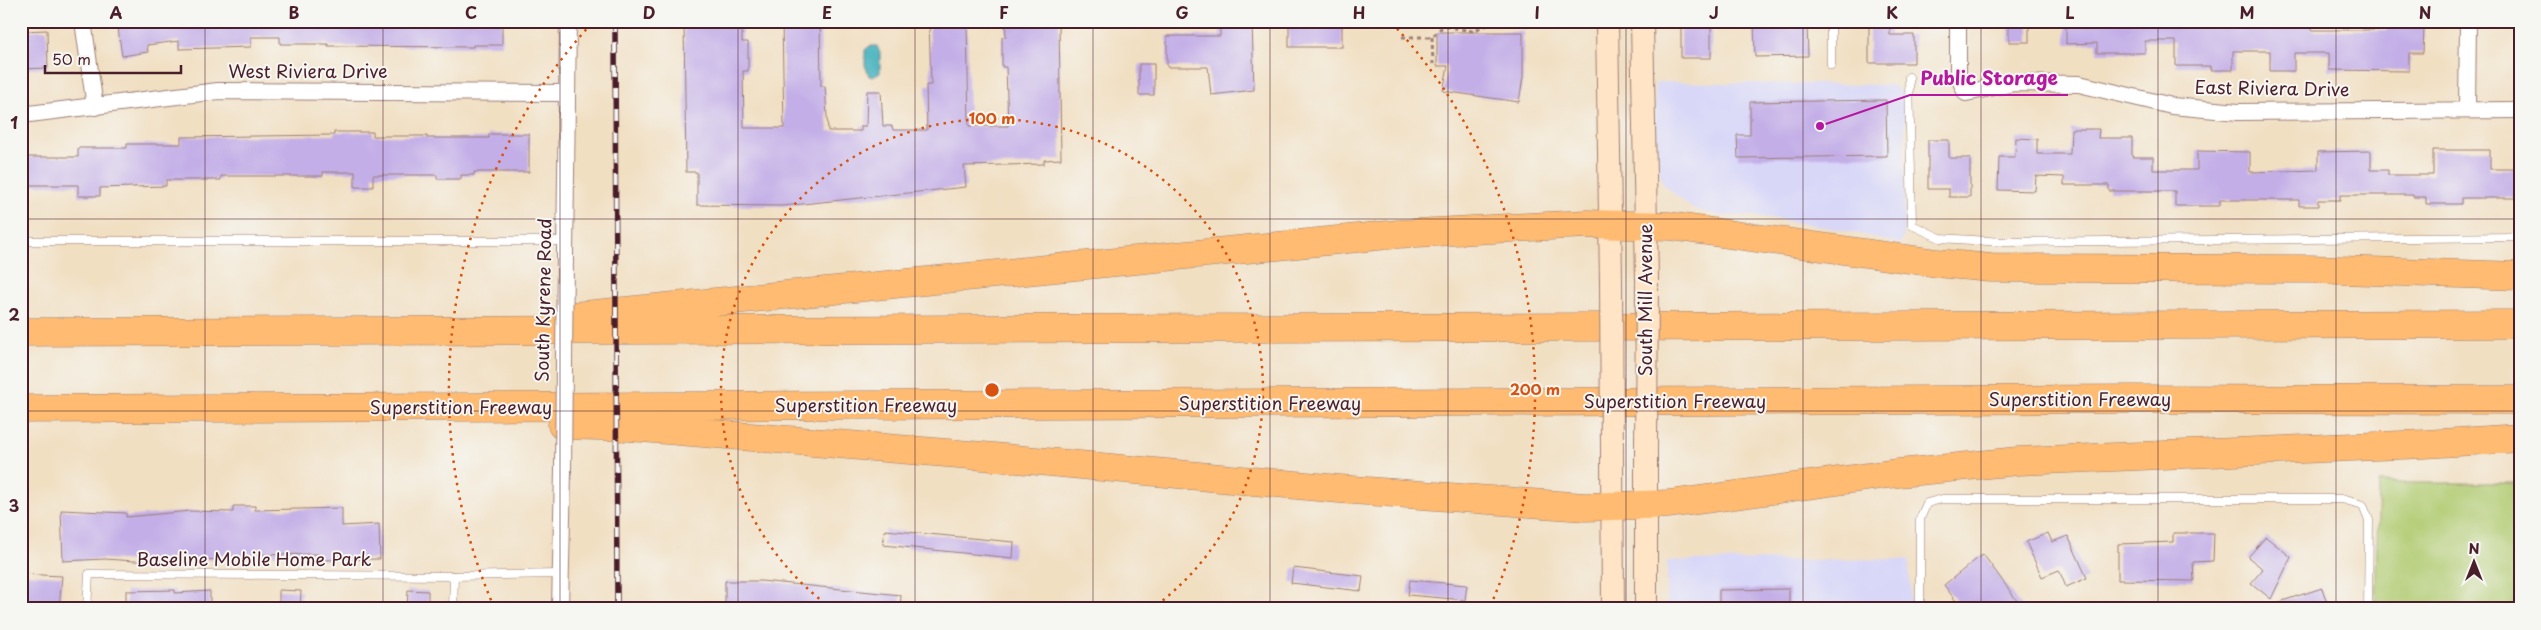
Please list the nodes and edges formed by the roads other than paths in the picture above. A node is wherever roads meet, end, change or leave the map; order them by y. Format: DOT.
graph roads {
  1 [pos="83,21"];
  2 [pos="568,21"];
  3 [pos="1607,21"];
  4 [pos="1642,21"];
  5 [pos="1831,21"];
  6 [pos="1958,21"];
  7 [pos="2468,21"];
  8 [pos="1831,65"];
  9 [pos="1909,77"];
  10 [pos="567,93"];
  11 [pos="95,106"];
  12 [pos="2467,110"];
  13 [pos="2520,110"];
  14 [pos="21,115"];
  15 [pos="1611,224"];
  16 [pos="1646,225"];
  17 [pos="2520,237"];
  18 [pos="21,241"];
  19 [pos="565,247"];
  20 [pos="2520,276"];
  21 [pos="2520,324"];
  22 [pos="21,332"];
  23 [pos="412,332"];
  24 [pos="2520,400"];
  25 [pos="21,409"];
  26 [pos="158,409"];
  27 [pos="2520,438"];
  28 [pos="1646,506"];
  29 [pos="1612,507"];
  30 [pos="560,574"];
  31 [pos="454,576"];
  32 [pos="87,609"];
  33 [pos="453,609"];
  34 [pos="560,609"];
  35 [pos="1613,609"];
  36 [pos="1646,609"];
  37 [pos="1920,609"];
  38 [pos="2368,609"];
  1 -- 11 [label="street"];
  2 -- 10 [label="street, South Kyrene Road"];
  3 -- 15 [label="main road, South Mill Avenue"];
  4 -- 16 [label="main road, South Mill Avenue"];
  5 -- 8 [label="lane"];
  6 -- 12 [label="street, East Riviera Drive"];
  7 -- 12 [label="street"];
  9 -- 17 [label="lane"];
  10 -- 11 [label="street, West Riviera Drive"];
  10 -- 19 [label="street, South Kyrene Road"];
  11 -- 14 [label="street, West Riviera Drive"];
  12 -- 13 [label="street, East Riviera Drive"];
  15 -- 16 [label="highway"];
  15 -- 23 [label="highway"];
  15 -- 29 [label="main road, South Mill Avenue, bridge"];
  16 -- 20 [label="highway"];
  16 -- 28 [label="main road, South Mill Avenue, bridge"];
  18 -- 19 [label="lane"];
  19 -- 30 [label="street, South Kyrene Road, bridge"];
  21 -- 23 [label="highway"];
  22 -- 23 [label="highway"];
  24 -- 26 [label="highway, Superstition Freeway"];
  25 -- 26 [label="highway, Superstition Freeway"];
  26 -- 29 [label="highway"];
  27 -- 28 [label="highway"];
  28 -- 29 [label="highway"];
  28 -- 36 [label="main road, South Mill Avenue"];
  29 -- 35 [label="main road, South Mill Avenue"];
  30 -- 31 [label="lane, Baseline Mobile Home Park"];
  30 -- 34 [label="street, South Kyrene Road"];
  31 -- 32 [label="lane, Baseline Mobile Home Park"];
  31 -- 33 [label="lane"];
  37 -- 38 [label="lane"];
}
